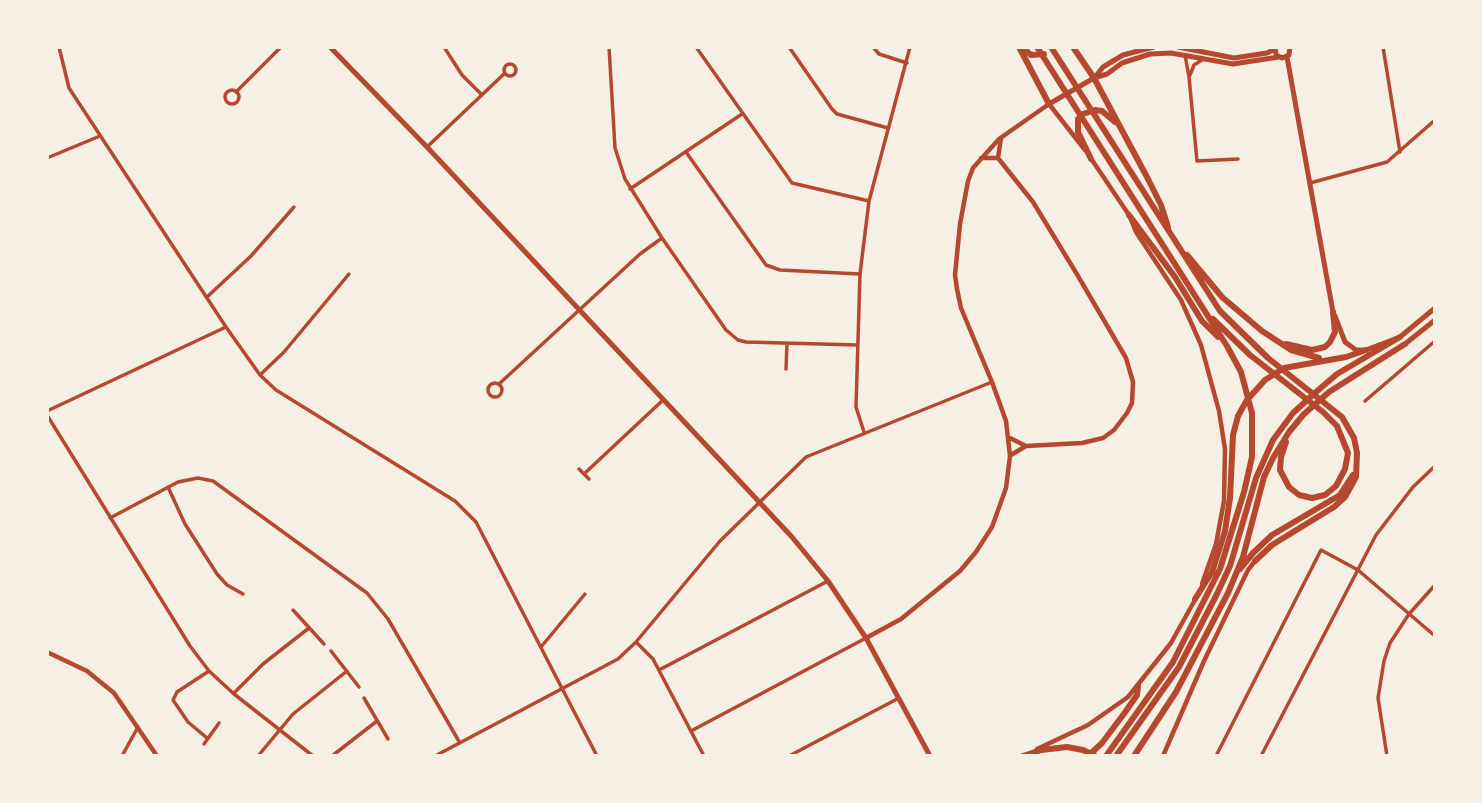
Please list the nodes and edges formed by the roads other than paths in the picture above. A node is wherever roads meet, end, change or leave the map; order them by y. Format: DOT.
graph roads {
  1 [pos="59,47"];
  2 [pos="281,47"];
  3 [pos="330,47"];
  4 [pos="443,47"];
  5 [pos="609,47"];
  6 [pos="696,47"];
  7 [pos="789,47"];
  8 [pos="873,47"];
  9 [pos="910,47"];
  10 [pos="1021,47"];
  11 [pos="1037,47"];
  12 [pos="1052,47"];
  13 [pos="1073,47"];
  14 [pos="1154,47"];
  15 [pos="1178,47"];
  16 [pos="1290,47"];
  17 [pos="1383,47"];
  18 [pos="1275,48"];
  19 [pos="1185,55"];
  20 [pos="1287,57"];
  21 [pos="1279,58"];
  22 [pos="1204,59"];
  23 [pos="907,62"];
  24 [pos="505,73"];
  25 [pos="1189,77"];
  26 [pos="1094,78"];
  27 [pos="236,92"];
  28 [pos="482,95"];
  29 [pos="1049,104"];
  30 [pos="742,114"];
  31 [pos="1435,120"];
  32 [pos="1119,126"];
  33 [pos="888,128"];
  34 [pos="100,135"];
  35 [pos="1001,137"];
  36 [pos="427,147"];
  37 [pos="686,152"];
  38 [pos="1400,152"];
  39 [pos="47,158"];
  40 [pos="980,158"];
  41 [pos="998,158"];
  42 [pos="1091,159"];
  43 [pos="1238,159"];
  44 [pos="1310,183"];
  45 [pos="630,189"];
  46 [pos="869,201"];
  47 [pos="294,207"];
  48 [pos="1129,215"];
  49 [pos="1171,236"];
  50 [pos="662,238"];
  51 [pos="1176,244"];
  52 [pos="349,274"];
  53 [pos="860,274"];
  54 [pos="207,297"];
  55 [pos="1435,308"];
  56 [pos="1204,310"];
  57 [pos="580,311"];
  58 [pos="1334,312"];
  59 [pos="1435,320"];
  60 [pos="226,327"];
  61 [pos="1399,337"];
  62 [pos="1276,341"];
  63 [pos="1435,341"];
  64 [pos="787,344"];
  65 [pos="1405,344"];
  66 [pos="858,345"];
  67 [pos="1227,346"];
  68 [pos="1366,350"];
  69 [pos="1328,360"];
  70 [pos="786,369"];
  71 [pos="260,375"];
  72 [pos="992,382"];
  73 [pos="499,384"];
  74 [pos="663,400"];
  75 [pos="1364,401"];
  76 [pos="47,413"];
  77 [pos="864,432"];
  78 [pos="1289,432"];
  79 [pos="1009,438"];
  80 [pos="1026,446"];
  81 [pos="1010,456"];
  82 [pos="1435,466"];
  83 [pos="579,469"];
  84 [pos="1356,469"];
  85 [pos="584,474"];
  86 [pos="589,479"];
  87 [pos="168,487"];
  88 [pos="758,502"];
  89 [pos="110,518"];
  90 [pos="1255,561"];
  91 [pos="1358,570"];
  92 [pos="1235,576"];
  93 [pos="828,581"];
  94 [pos="1435,585"];
  95 [pos="243,594"];
  96 [pos="585,594"];
  97 [pos="1195,599"];
  98 [pos="293,610"];
  99 [pos="1409,614"];
  100 [pos="309,628"];
  101 [pos="1435,636"];
  102 [pos="866,638"];
  103 [pos="636,642"];
  104 [pos="324,644"];
  105 [pos="541,648"];
  106 [pos="331,651"];
  107 [pos="47,652"];
  108 [pos="659,670"];
  109 [pos="209,671"];
  110 [pos="347,671"];
  111 [pos="1138,686"];
  112 [pos="359,687"];
  113 [pos="562,689"];
  114 [pos="234,694"];
  115 [pos="364,698"];
  116 [pos="899,698"];
  117 [pos="377,720"];
  118 [pos="219,723"];
  119 [pos="138,727"];
  120 [pos="279,729"];
  121 [pos="691,731"];
  122 [pos="207,738"];
  123 [pos="388,739"];
  124 [pos="460,743"];
  125 [pos="204,744"];
  126 [pos="1113,746"];
  127 [pos="1141,747"];
  128 [pos="1118,754"];
  129 [pos="122,756"];
  130 [pos="157,756"];
  131 [pos="258,756"];
  132 [pos="313,756"];
  133 [pos="332,756"];
  134 [pos="435,756"];
  135 [pos="597,756"];
  136 [pos="704,756"];
  137 [pos="789,756"];
  138 [pos="930,756"];
  139 [pos="1023,756"];
  140 [pos="1088,756"];
  141 [pos="1096,756"];
  142 [pos="1106,756"];
  143 [pos="1127,756"];
  144 [pos="1134,756"];
  145 [pos="1163,756"];
  146 [pos="1216,756"];
  147 [pos="1261,756"];
  148 [pos="1387,756"];
  1 -- 34 [label="street"];
  2 -- 27 [label="street"];
  3 -- 36 [label="main road"];
  4 -- 28 [label="street"];
  5 -- 45 [label="street"];
  6 -- 30 [label="street"];
  7 -- 33 [label="street"];
  8 -- 23 [label="street"];
  9 -- 23 [label="street"];
  10 -- 12 [label="highway"];
  10 -- 29 [label="highway"];
  11 -- 56 [label="highway"];
  12 -- 49 [label="highway"];
  13 -- 26 [label="highway"];
  14 -- 26 [label="main road"];
  15 -- 18 [label="main road"];
  16 -- 20 [label="main road"];
  17 -- 38 [label="street"];
  18 -- 21 [label="main road"];
  19 -- 22 [label="main road"];
  19 -- 25 [label="street"];
  19 -- 26 [label="main road"];
  20 -- 21 [label="main road"];
  20 -- 44 [label="main road"];
  21 -- 22 [label="main road"];
  22 -- 25 [label="street"];
  23 -- 33 [label="street"];
  24 -- 28 [label="street"];
  25 -- 43 [label="street"];
  26 -- 29 [label="main road"];
  26 -- 32 [label="highway"];
  27 -- 27 [label="street"];
  28 -- 36 [label="street"];
  29 -- 35 [label="street"];
  29 -- 42 [label="street"];
  30 -- 37 [label="street"];
  30 -- 46 [label="street"];
  31 -- 38 [label="street"];
  32 -- 42 [label="highway"];
  32 -- 49 [label="highway"];
  33 -- 46 [label="street"];
  34 -- 39 [label="street"];
  34 -- 54 [label="street"];
  35 -- 40 [label="street"];
  35 -- 41 [label="street"];
  36 -- 57 [label="main road"];
  37 -- 45 [label="street"];
  37 -- 53 [label="street"];
  38 -- 44 [label="street"];
  40 -- 41 [label="street"];
  40 -- 72 [label="street"];
  41 -- 80 [label="street"];
  42 -- 48 [label="street"];
  44 -- 58 [label="main road"];
  45 -- 50 [label="street"];
  46 -- 53 [label="street"];
  47 -- 54 [label="street"];
  48 -- 67 [label="highway"];
  48 -- 97 [label="street"];
  49 -- 51 [label="highway"];
  50 -- 57 [label="street"];
  50 -- 64 [label="street"];
  51 -- 62 [label="highway"];
  51 -- 84 [label="highway"];
  52 -- 71 [label="street"];
  53 -- 66 [label="street"];
  54 -- 60 [label="street"];
  55 -- 61 [label="main road"];
  56 -- 67 [label="highway"];
  56 -- 78 [label="highway"];
  57 -- 73 [label="street"];
  57 -- 74 [label="main road"];
  58 -- 62 [label="highway"];
  58 -- 68 [label="main road"];
  59 -- 65 [label="main road"];
  60 -- 71 [label="street"];
  60 -- 76 [label="street"];
  61 -- 68 [label="main road"];
  61 -- 128 [label="highway"];
  62 -- 69 [label="highway"];
  63 -- 75 [label="street"];
  64 -- 66 [label="street"];
  64 -- 70 [label="street"];
  65 -- 78 [label="highway"];
  66 -- 77 [label="street"];
  67 -- 126 [label="highway"];
  68 -- 69 [label="highway"];
  69 -- 97 [label="highway"];
  71 -- 105 [label="street"];
  72 -- 77 [label="street"];
  72 -- 79 [label="street"];
  74 -- 85 [label="street"];
  74 -- 88 [label="main road"];
  76 -- 89 [label="street"];
  77 -- 88 [label="street"];
  78 -- 92 [label="highway"];
  79 -- 80 [label="street"];
  79 -- 81 [label="street"];
  80 -- 81 [label="street"];
  81 -- 102 [label="street"];
  82 -- 91 [label="street"];
  83 -- 85 [label="street"];
  84 -- 90 [label="highway"];
  84 -- 92 [label="highway"];
  85 -- 86 [label="street"];
  87 -- 89 [label="street"];
  87 -- 95 [label="street"];
  87 -- 124 [label="street"];
  88 -- 93 [label="main road"];
  88 -- 103 [label="street"];
  89 -- 109 [label="street"];
  90 -- 145 [label="street"];
  91 -- 99 [label="street"];
  91 -- 146 [label="street"];
  91 -- 147 [label="street"];
  92 -- 127 [label="highway"];
  93 -- 102 [label="main road"];
  93 -- 108 [label="street"];
  94 -- 99 [label="street"];
  96 -- 105 [label="street"];
  97 -- 111 [label="street"];
  98 -- 100 [label="street"];
  99 -- 101 [label="street"];
  99 -- 148 [label="street"];
  100 -- 104 [label="street"];
  100 -- 114 [label="street"];
  102 -- 116 [label="main road"];
  102 -- 121 [label="street"];
  103 -- 108 [label="street"];
  103 -- 113 [label="street"];
  105 -- 113 [label="street"];
  106 -- 110 [label="street"];
  107 -- 119 [label="street"];
  108 -- 121 [label="street"];
  109 -- 114 [label="street"];
  109 -- 122 [label="street"];
  110 -- 112 [label="street"];
  110 -- 120 [label="street"];
  111 -- 139 [label="street"];
  111 -- 140 [label="highway"];
  113 -- 124 [label="street"];
  113 -- 135 [label="street"];
  114 -- 120 [label="street"];
  115 -- 117 [label="street"];
  116 -- 137 [label="street"];
  116 -- 138 [label="main road"];
  117 -- 123 [label="street"];
  117 -- 133 [label="street"];
  118 -- 122 [label="street"];
  119 -- 129 [label="street"];
  119 -- 130 [label="street"];
  120 -- 131 [label="street"];
  120 -- 132 [label="street"];
  121 -- 136 [label="street"];
  122 -- 125 [label="street"];
  124 -- 134 [label="street"];
  126 -- 141 [label="highway"];
  126 -- 142 [label="highway"];
  127 -- 143 [label="highway"];
  127 -- 144 [label="highway"];
  139 -- 141 [label="highway"];
}
